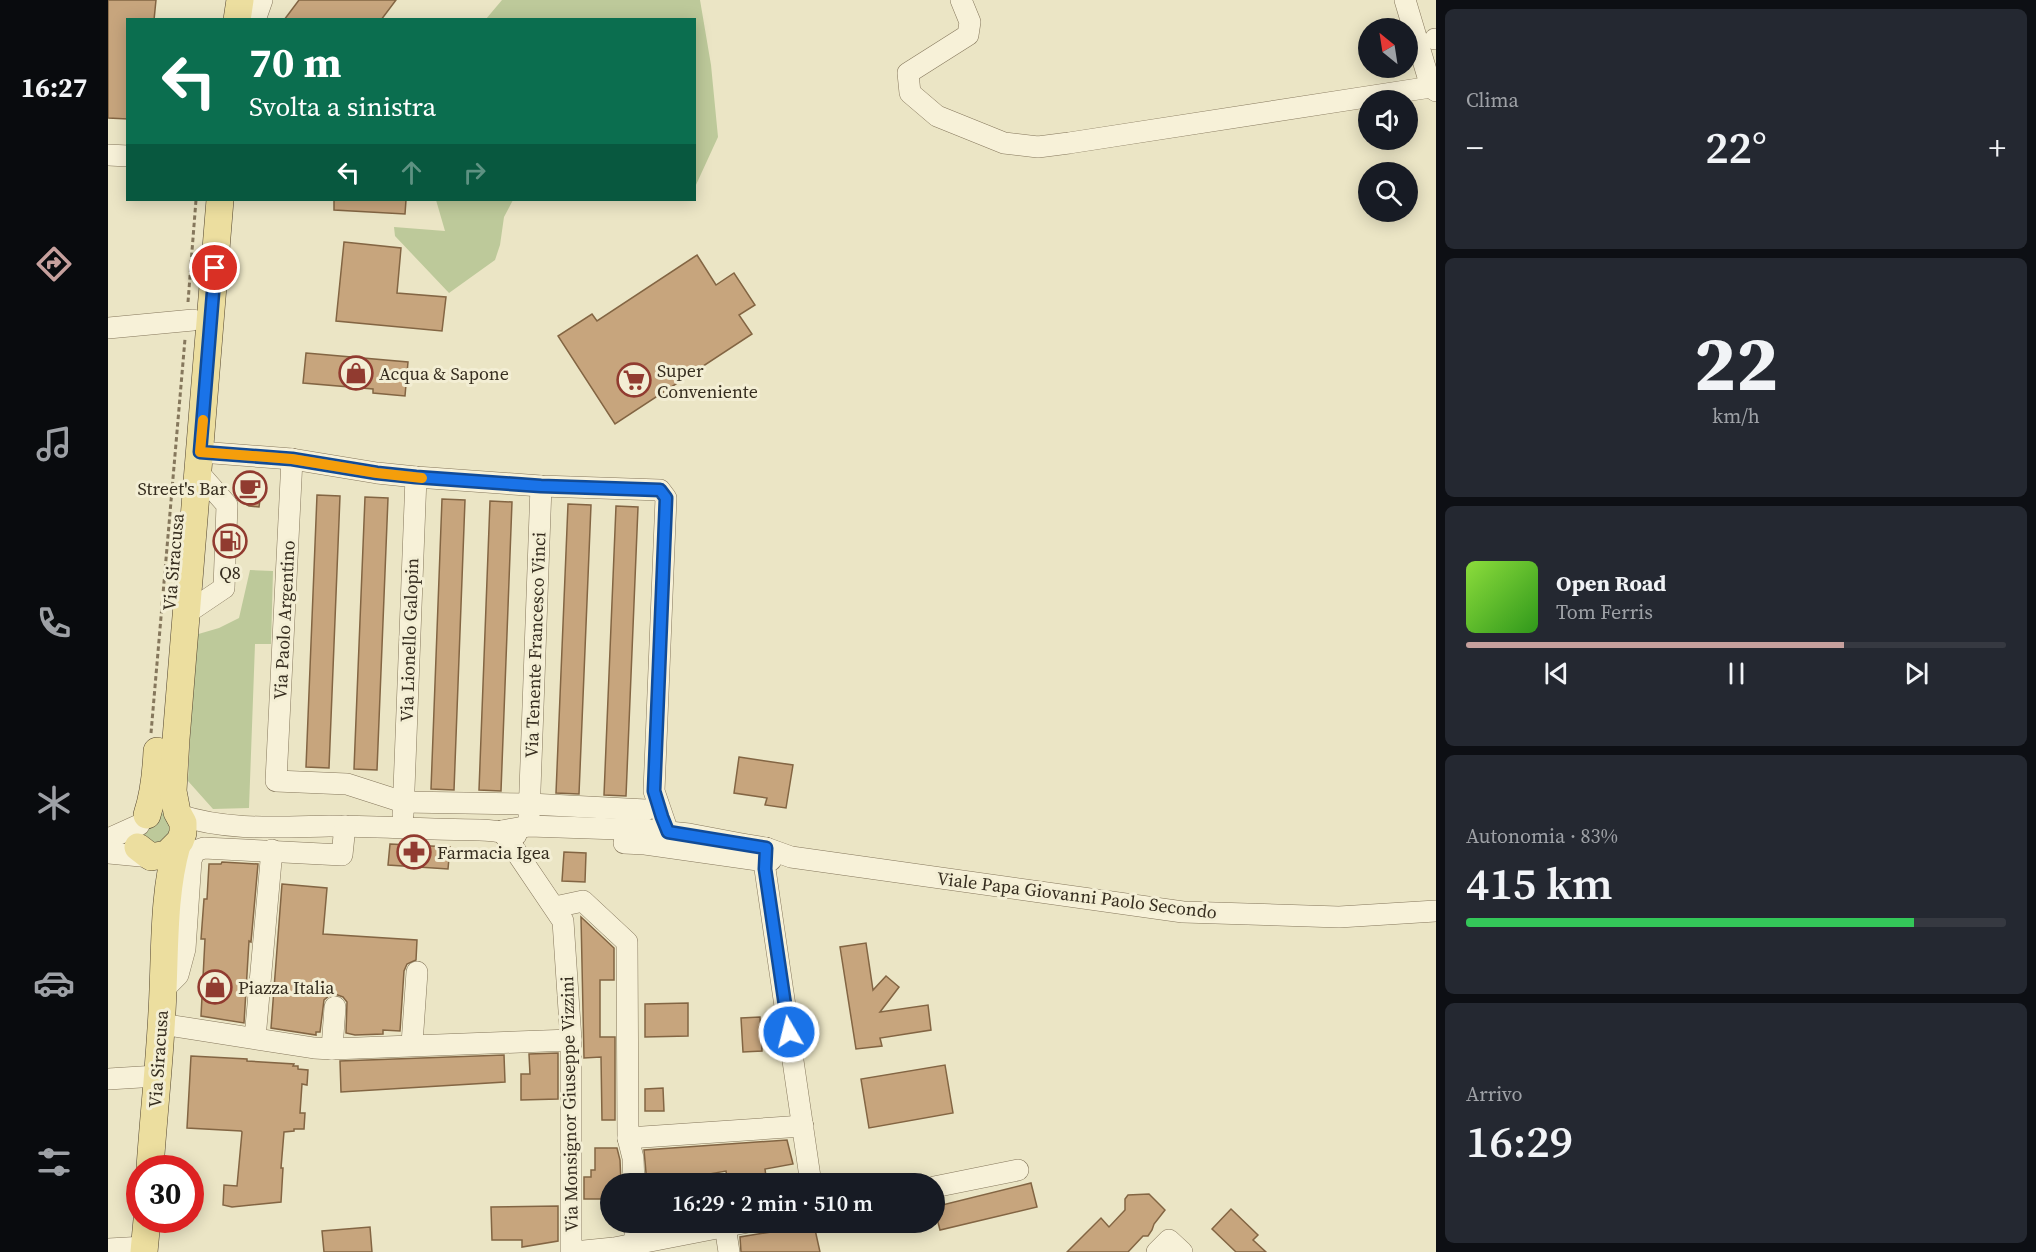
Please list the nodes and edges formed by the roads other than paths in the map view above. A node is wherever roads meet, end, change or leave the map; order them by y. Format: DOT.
graph roads {
  1 [pos="222,0"];
  2 [pos="240,0"];
  3 [pos="262,0"];
  4 [pos="961,0"];
  5 [pos="1405,0"];
  6 [pos="220,18"];
  7 [pos="237,18"];
  8 [pos="256,18"];
  9 [pos="1433,89"];
  10 [pos="108,155"];
  11 [pos="126,156"];
  12 [pos="204,201"];
  13 [pos="220,201"];
  14 [pos="190,321"];
  15 [pos="108,328"];
  16 [pos="292,459"];
  17 [pos="199,462"];
  18 [pos="416,477"];
  19 [pos="541,486"];
  20 [pos="403,802"];
  21 [pos="530,804"];
  22 [pos="651,822"];
  23 [pos="345,826"];
  24 [pos="178,828"];
  25 [pos="402,829"];
  26 [pos="502,831"];
  27 [pos="528,832"];
  28 [pos="108,838"];
  29 [pos="143,840"];
  30 [pos="568,841"];
  31 [pos="272,850"];
  32 [pos="108,853"];
  33 [pos="714,855"];
  34 [pos="765,855"];
  35 [pos="555,907"];
  36 [pos="1436,910"];
  37 [pos="163,950"];
  38 [pos="417,972"];
  39 [pos="163,990"];
  40 [pos="335,1007"];
  41 [pos="160,1024"];
  42 [pos="255,1038"];
  43 [pos="571,1040"];
  44 [pos="412,1044"];
  45 [pos="332,1049"];
  46 [pos="157,1076"];
  47 [pos="108,1079"];
  48 [pos="803,1126"];
  49 [pos="628,1138"];
  50 [pos="151,1155"];
  51 [pos="1018,1170"];
  52 [pos="634,1173"];
  53 [pos="809,1173"];
  54 [pos="945,1185"];
  55 [pos="146,1233"];
  56 [pos="635,1233"];
  57 [pos="693,1233"];
  58 [pos="726,1233"];
  59 [pos="635,1244"];
  60 [pos="108,1249"];
  61 [pos="145,1250"];
  62 [pos="614,1250"];
  63 [pos="573,1252"];
  64 [pos="729,1252"];
  65 [pos="1157,1252"];
  66 [pos="1182,1252"];
  1 -- 6 [label="main road"];
  2 -- 7 [label="main road"];
  3 -- 8 [label="street"];
  4 -- 9 [label="street"];
  5 -- 9 [label="street"];
  10 -- 11 [label="street"];
  12 -- 14 [label="main road, Via Siracusa"];
  13 -- 17 [label="main road, Via Siracusa"];
  14 -- 15 [label="street"];
  14 -- 29 [label="main road, Via Siracusa"];
  16 -- 17 [label="street"];
  16 -- 18 [label="street"];
  16 -- 20 [label="street, Via Paolo Argentino"];
  17 -- 24 [label="main road, Via Siracusa"];
  18 -- 19 [label="street"];
  18 -- 20 [label="street, Via Lionello Galopin"];
  19 -- 21 [label="street, Via Tenente Francesco Vinci"];
  19 -- 22 [label="street"];
  20 -- 21 [label="street"];
  20 -- 25 [label="street, Via Lionello Galopin"];
  21 -- 22 [label="street"];
  21 -- 27 [label="street, Via Tenente Francesco Vinci"];
  22 -- 27 [label="street"];
  22 -- 30 [label="street"];
  22 -- 33 [label="street"];
  22 -- 34 [label="street"];
  23 -- 24 [label="street"];
  23 -- 25 [label="street"];
  23 -- 31 [label="street"];
  24 -- 29 [label="main road"];
  24 -- 29 [label="main road"];
  24 -- 37 [label="main road, Via Siracusa"];
  25 -- 26 [label="street"];
  26 -- 27 [label="street"];
  26 -- 35 [label="street, Via Monsignor Giuseppe Vizzini"];
  27 -- 30 [label="street"];
  28 -- 29 [label="street"];
  29 -- 32 [label="street"];
  29 -- 37 [label="main road"];
  30 -- 33 [label="street"];
  31 -- 39 [label="street"];
  31 -- 42 [label="street"];
  33 -- 34 [label="street"];
  34 -- 36 [label="street, Viale Papa Giovanni Paolo Secondo"];
  34 -- 48 [label="street"];
  35 -- 43 [label="street, Via Monsignor Giuseppe Vizzini"];
  35 -- 49 [label="street"];
  37 -- 39 [label="main road, Via Siracusa"];
  38 -- 44 [label="street"];
  39 -- 41 [label="main road, Via Siracusa"];
  40 -- 45 [label="street"];
  41 -- 42 [label="street"];
  41 -- 46 [label="main road, Via Siracusa"];
  42 -- 45 [label="street"];
  43 -- 44 [label="street"];
  43 -- 63 [label="street, Via Monsignor Giuseppe Vizzini"];
  44 -- 45 [label="street"];
  46 -- 47 [label="street"];
  46 -- 50 [label="main road, Via Siracusa"];
  48 -- 49 [label="street"];
  48 -- 53 [label="street"];
  49 -- 52 [label="street"];
  51 -- 54 [label="street"];
  55 -- 61 [label="main road"];
  56 -- 59 [label="street"];
  57 -- 59 [label="street"];
  58 -- 64 [label="street"];
  59 -- 62 [label="street"];
  60 -- 61 [label="street"];
  62 -- 63 [label="street"];
  65 -- 66 [label="street"];
}
